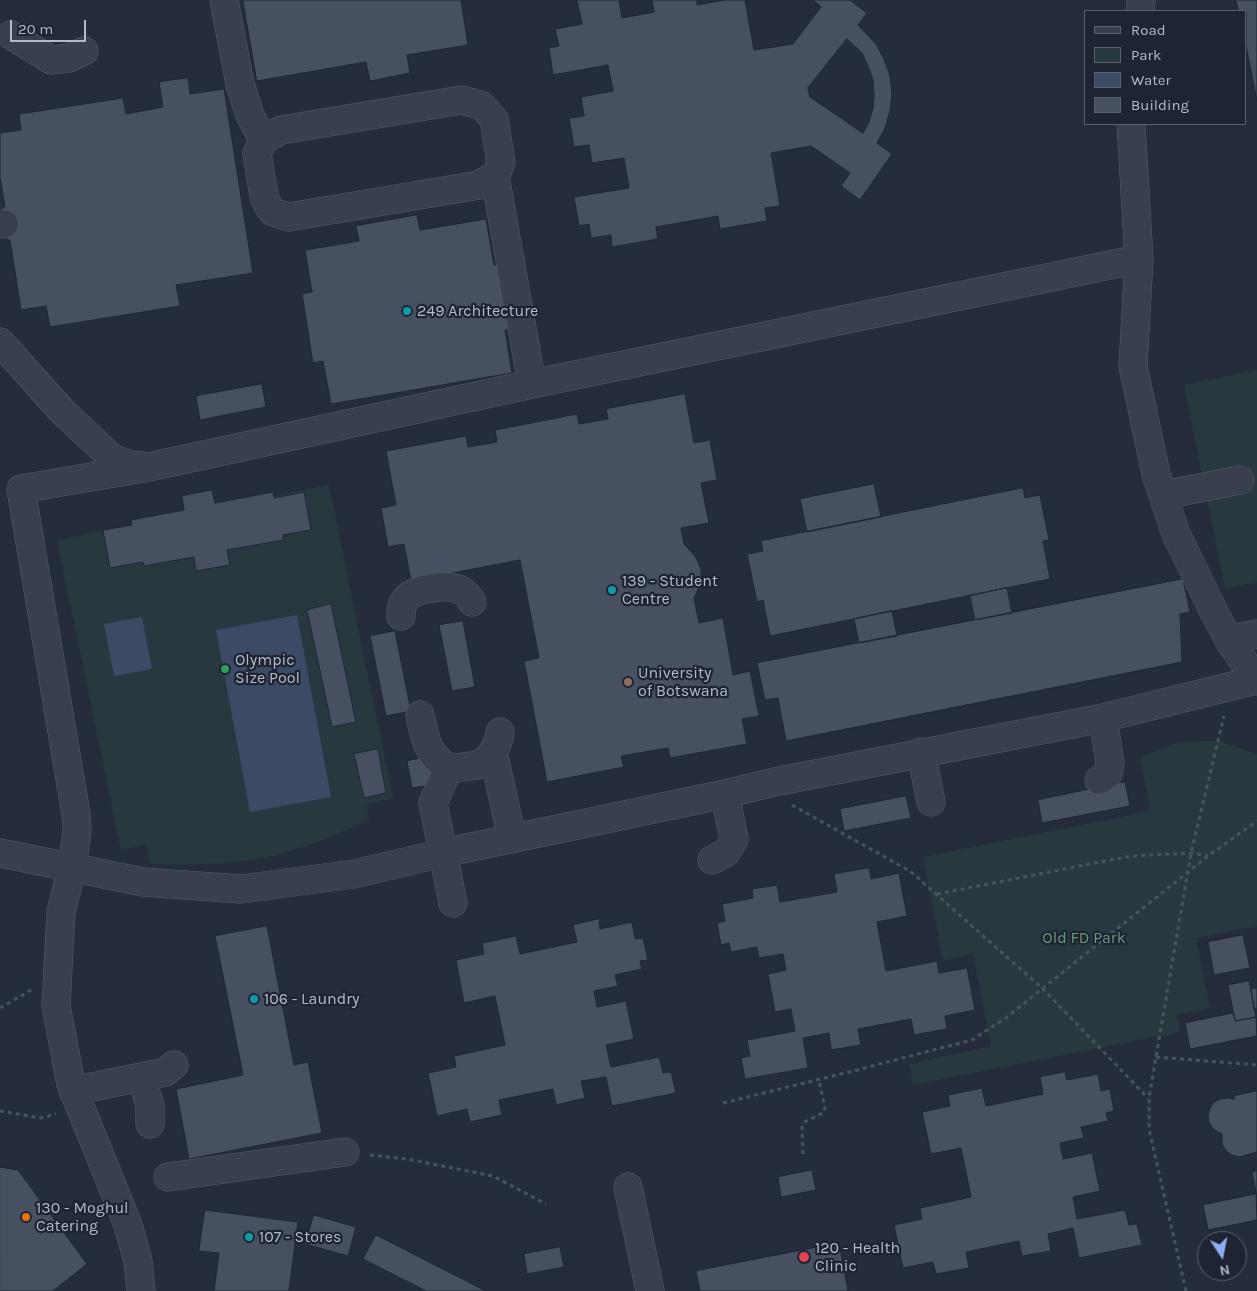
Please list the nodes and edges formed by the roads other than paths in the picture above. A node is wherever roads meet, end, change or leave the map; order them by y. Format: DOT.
graph roads {
  1 [pos="224,0"];
  2 [pos="11,36"];
  3 [pos="84,51"];
  4 [pos="1131,125"];
  5 [pos="264,140"];
  6 [pos="494,176"];
  7 [pos="1139,258"];
  8 [pos="0,342"];
  9 [pos="532,384"];
  10 [pos="149,467"];
  11 [pos="1240,480"];
  12 [pos="1163,495"];
  13 [pos="472,602"];
  14 [pos="401,616"];
  15 [pos="1257,634"];
  16 [pos="1229,640"];
  17 [pos="1248,682"];
  18 [pos="420,715"];
  19 [pos="1104,718"];
  20 [pos="921,752"];
  21 [pos="449,767"];
  22 [pos="1099,780"];
  23 [pos="725,794"];
  24 [pos="930,802"];
  25 [pos="512,839"];
  26 [pos="0,853"];
  27 [pos="443,853"];
  28 [pos="712,860"];
  29 [pos="72,868"];
  30 [pos="453,903"];
  31 [pos="174,1065"];
  32 [pos="141,1077"];
  33 [pos="74,1091"];
  34 [pos="150,1124"];
  35 [pos="345,1152"];
  36 [pos="168,1177"];
  37 [pos="628,1186"];
  38 [pos="141,1291"];
  39 [pos="650,1291"];
  1 -- 5 [label="lane"];
  2 -- 3 [label="lane"];
  4 -- 7 [label="lane"];
  5 -- 6 [label="lane"];
  5 -- 6 [label="lane"];
  6 -- 9 [label="lane"];
  7 -- 9 [label="lane"];
  7 -- 12 [label="lane"];
  8 -- 10 [label="lane"];
  9 -- 10 [label="lane"];
  10 -- 29 [label="lane"];
  11 -- 12 [label="lane"];
  12 -- 16 [label="lane"];
  13 -- 14 [label="lane"];
  15 -- 16 [label="lane"];
  16 -- 17 [label="lane"];
  17 -- 19 [label="lane"];
  18 -- 21 [label="lane"];
  19 -- 20 [label="lane"];
  19 -- 22 [label="lane"];
  20 -- 23 [label="lane"];
  20 -- 24 [label="lane"];
  21 -- 25 [label="lane"];
  21 -- 27 [label="lane"];
  23 -- 25 [label="lane"];
  23 -- 28 [label="lane"];
  25 -- 27 [label="lane"];
  26 -- 29 [label="lane"];
  27 -- 29 [label="lane"];
  27 -- 30 [label="lane"];
  29 -- 33 [label="lane"];
  31 -- 32 [label="lane"];
  32 -- 33 [label="lane"];
  32 -- 34 [label="lane"];
  33 -- 38 [label="lane"];
  35 -- 36 [label="lane"];
  37 -- 39 [label="lane"];
}
